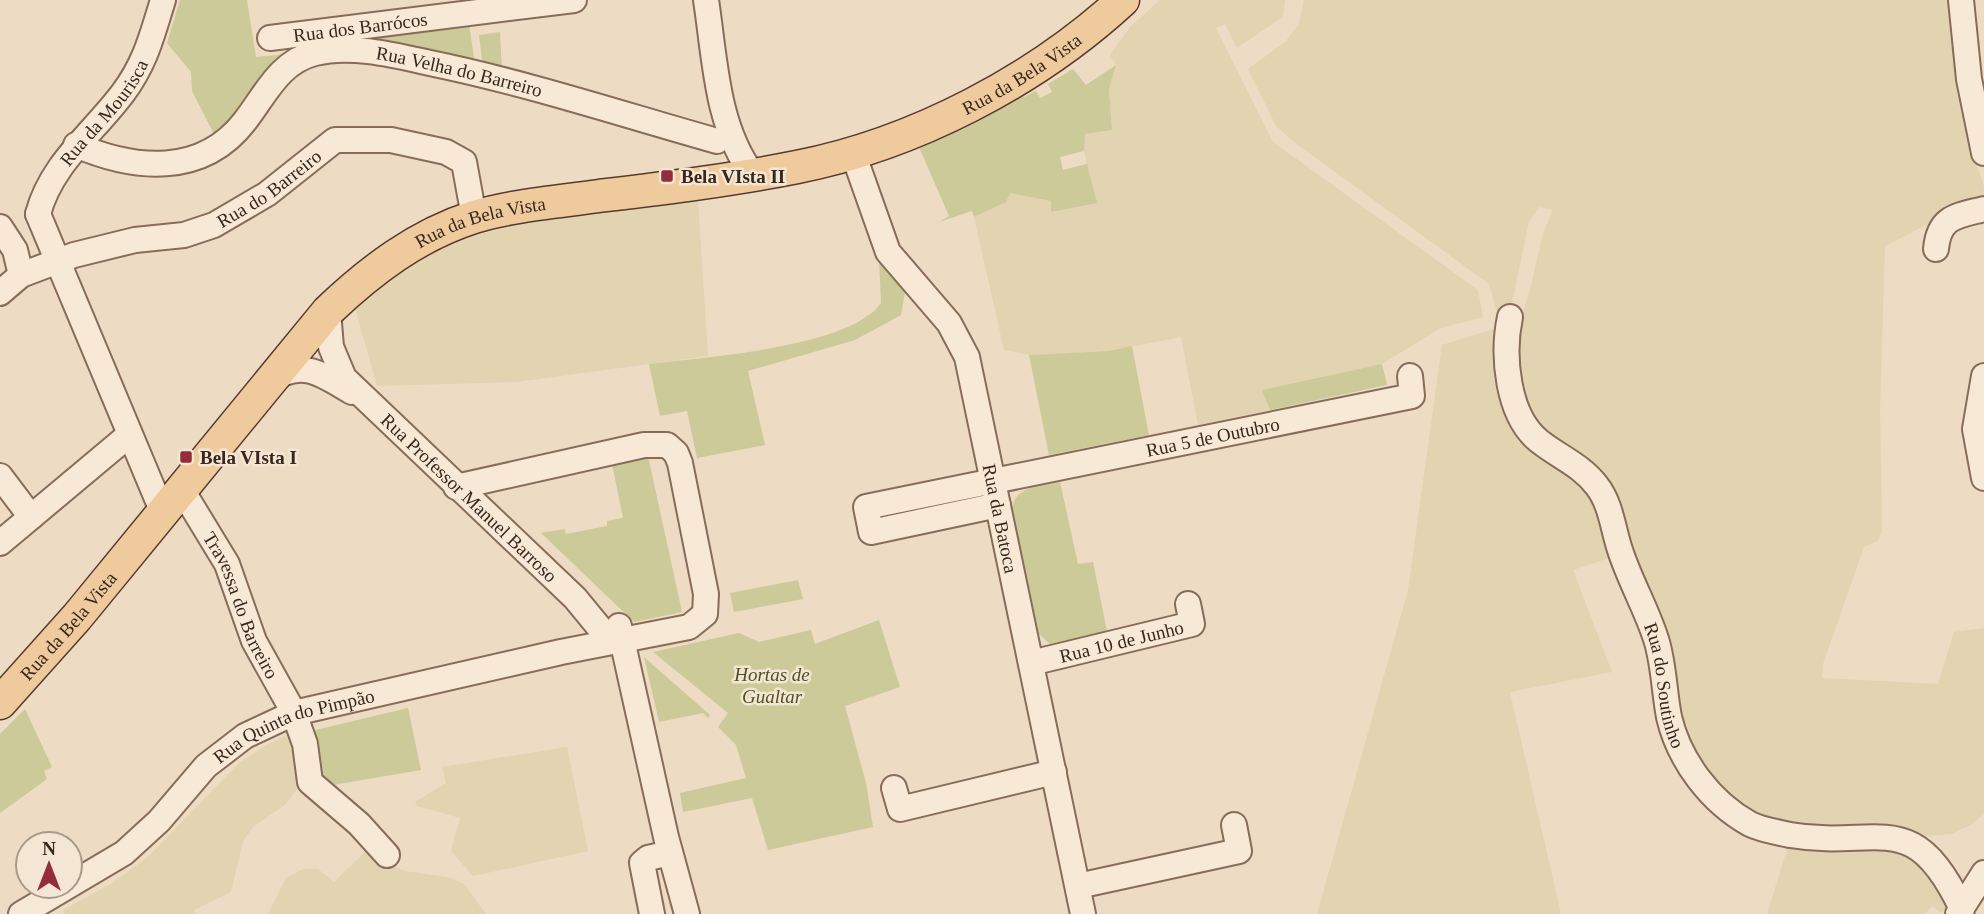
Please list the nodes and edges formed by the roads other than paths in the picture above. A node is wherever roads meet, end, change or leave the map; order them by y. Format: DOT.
graph roads {
  1 [pos="574,0"];
  2 [pos="706,0"];
  3 [pos="1123,0"];
  4 [pos="1961,0"];
  5 [pos="162,2"];
  6 [pos="270,38"];
  7 [pos="723,108"];
  8 [pos="717,141"];
  9 [pos="76,145"];
  10 [pos="853,153"];
  11 [pos="1984,153"];
  12 [pos="753,175"];
  13 [pos="700,183"];
  14 [pos="1984,209"];
  15 [pos="38,214"];
  16 [pos="474,217"];
  17 [pos="0,227"];
  18 [pos="1936,249"];
  19 [pos="57,261"];
  20 [pos="21,275"];
  21 [pos="0,293"];
  22 [pos="328,311"];
  23 [pos="1510,317"];
  24 [pos="1410,376"];
  25 [pos="1984,376"];
  26 [pos="270,381"];
  27 [pos="362,398"];
  28 [pos="129,435"];
  29 [pos="0,476"];
  30 [pos="1984,478"];
  31 [pos="456,487"];
  32 [pos="996,494"];
  33 [pos="173,502"];
  34 [pos="31,517"];
  35 [pos="0,543"];
  36 [pos="575,598"];
  37 [pos="1188,604"];
  38 [pos="620,642"];
  39 [pos="561,652"];
  40 [pos="1031,663"];
  41 [pos="0,703"];
  42 [pos="295,713"];
  43 [pos="1054,772"];
  44 [pos="894,788"];
  45 [pos="1234,825"];
  46 [pos="670,853"];
  47 [pos="387,855"];
  48 [pos="1983,877"];
  49 [pos="1078,886"];
  50 [pos="1960,911"];
  51 [pos="21,914"];
  52 [pos="652,914"];
  53 [pos="687,914"];
  54 [pos="1083,914"];
  1 -- 6 [label="street, Rua dos Barrócos"];
  2 -- 7 [label="street"];
  3 -- 10 [label="main road, Rua da Bela Vista"];
  4 -- 11 [label="street"];
  5 -- 9 [label="street, Rua da Mourisca"];
  7 -- 8 [label="street"];
  7 -- 12 [label="street"];
  8 -- 9 [label="street, Rua Velha do Barreiro"];
  8 -- 13 [label="street"];
  9 -- 15 [label="street, Rua da Mourisca"];
  10 -- 12 [label="main road, Rua da Bela Vista"];
  10 -- 32 [label="street, Rua da Batoca"];
  12 -- 13 [label="main road, Rua da Bela Vista"];
  13 -- 16 [label="main road, Rua da Bela Vista"];
  14 -- 18 [label="street"];
  15 -- 17 [label="street"];
  15 -- 19 [label="street"];
  16 -- 19 [label="street, Rua do Barreiro"];
  16 -- 22 [label="main road, Rua da Bela Vista"];
  17 -- 20 [label="street"];
  19 -- 20 [label="street"];
  19 -- 28 [label="street"];
  20 -- 21 [label="street"];
  22 -- 26 [label="main road, Rua da Bela Vista"];
  22 -- 27 [label="street"];
  23 -- 50 [label="street, Rua do Soutinho"];
  24 -- 32 [label="street, Rua 5 de Outubro"];
  25 -- 30 [label="street"];
  26 -- 27 [label="street"];
  26 -- 33 [label="main road, Rua da Bela Vista"];
  27 -- 31 [label="street, Rua Professor Manuel Barroso"];
  28 -- 33 [label="street"];
  28 -- 34 [label="street"];
  29 -- 34 [label="street"];
  31 -- 36 [label="street, Rua Professor Manuel Barroso"];
  31 -- 38 [label="street, Rua Quinta do Pimpão"];
  32 -- 40 [label="street, Rua da Batoca"];
  33 -- 41 [label="main road, Rua da Bela Vista"];
  33 -- 42 [label="street, Travessa do Barreiro"];
  34 -- 35 [label="street"];
  36 -- 38 [label="street, Rua Professor Manuel Barroso"];
  36 -- 39 [label="street"];
  37 -- 40 [label="street, Rua 10 de Junho"];
  38 -- 39 [label="street, Rua Quinta do Pimpão"];
  38 -- 46 [label="street"];
  39 -- 42 [label="street, Rua Quinta do Pimpão"];
  40 -- 43 [label="street, Rua da Batoca"];
  42 -- 47 [label="street, Travessa do Barreiro"];
  42 -- 51 [label="street, Rua Quinta do Pimpão"];
  43 -- 44 [label="street"];
  43 -- 49 [label="street, Rua da Batoca"];
  45 -- 49 [label="street"];
  46 -- 52 [label="street"];
  46 -- 53 [label="street"];
  48 -- 50 [label="street"];
  49 -- 54 [label="street, Rua da Batoca"];
}
